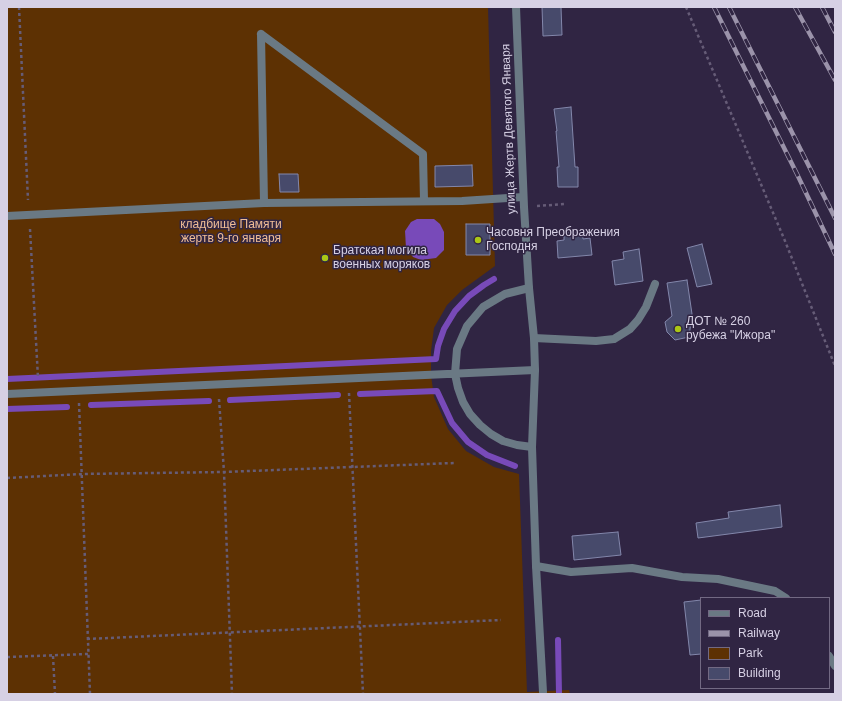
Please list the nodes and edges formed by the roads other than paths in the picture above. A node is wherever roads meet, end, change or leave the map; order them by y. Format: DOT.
graph roads {
  1 [pos="516,7"];
  2 [pos="523,197"];
  3 [pos="424,201"];
  4 [pos="264,204"];
  5 [pos="7,216"];
  6 [pos="655,284"];
  7 [pos="529,288"];
  8 [pos="534,338"];
  9 [pos="535,370"];
  10 [pos="455,374"];
  11 [pos="7,394"];
  12 [pos="532,447"];
  13 [pos="536,566"];
  14 [pos="784,597"];
  15 [pos="543,693"];
  1 -- 2 [label="street, улица Жертв Девятого Января"];
  2 -- 3 [label="street"];
  2 -- 7 [label="street, улица Жертв Девятого Января"];
  3 -- 4 [label="street"];
  3 -- 4 [label="street"];
  4 -- 5 [label="street"];
  6 -- 8 [label="street"];
  7 -- 8 [label="street, улица Жертв Девятого Января"];
  7 -- 10 [label="street"];
  8 -- 9 [label="street, улица Жертв Девятого Января"];
  9 -- 10 [label="street"];
  9 -- 12 [label="street, улица Жертв Девятого Января"];
  10 -- 11 [label="street"];
  10 -- 12 [label="street"];
  12 -- 13 [label="street, улица Жертв Девятого Января"];
  13 -- 14 [label="street"];
  13 -- 15 [label="street, улица Жертв Девятого Января"];
}
